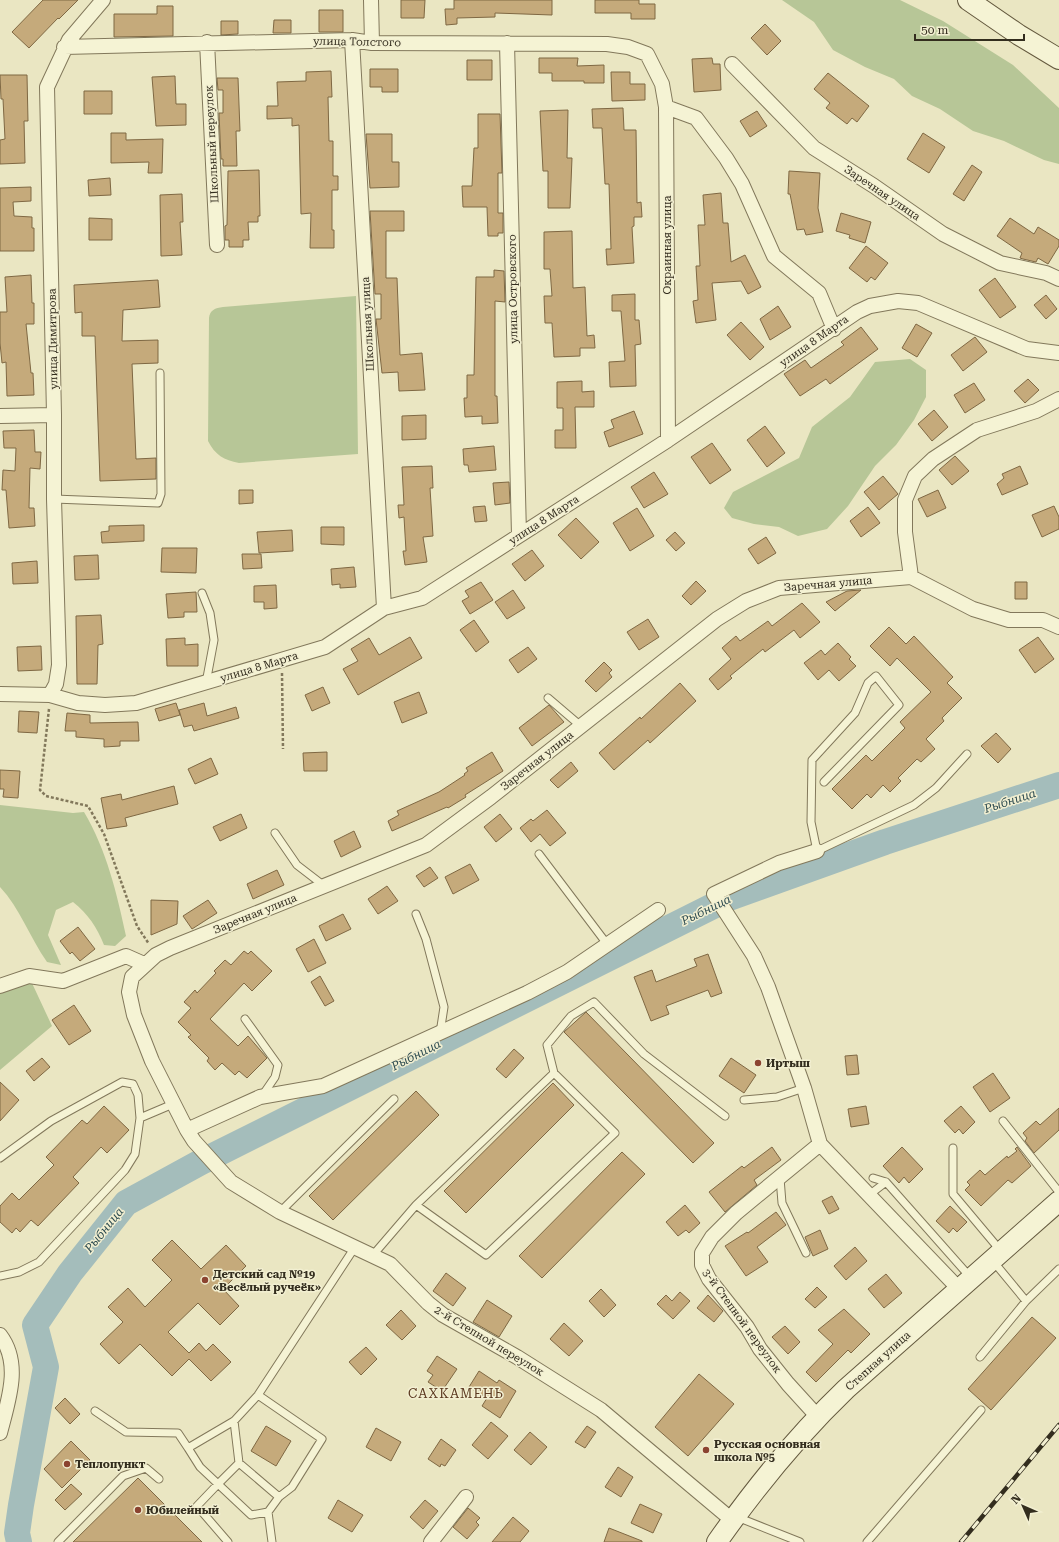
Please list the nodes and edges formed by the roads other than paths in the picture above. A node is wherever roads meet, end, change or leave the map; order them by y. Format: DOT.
graph roads {
  1 [pos="371,0"];
  2 [pos="968,0"];
  3 [pos="96,3"];
  4 [pos="352,40"];
  5 [pos="206,42"];
  6 [pos="372,42"];
  7 [pos="507,43"];
  8 [pos="64,47"];
  9 [pos="647,54"];
  10 [pos="1059,59"];
  11 [pos="732,64"];
  12 [pos="666,107"];
  13 [pos="217,245"];
  14 [pos="1059,279"];
  15 [pos="834,329"];
  16 [pos="1059,353"];
  17 [pos="160,373"];
  18 [pos="1059,398"];
  19 [pos="54,415"];
  20 [pos="0,416"];
  21 [pos="668,440"];
  22 [pos="54,499"];
  23 [pos="519,535"];
  24 [pos="911,577"];
  25 [pos="202,593"];
  26 [pos="384,608"];
  27 [pos="1059,627"];
  28 [pos="206,683"];
  29 [pos="0,694"];
  30 [pos="50,695"];
  31 [pos="548,698"];
  32 [pos="582,726"];
  33 [pos="967,754"];
  34 [pos="824,782"];
  35 [pos="275,833"];
  36 [pos="817,850"];
  37 [pos="539,854"];
  38 [pos="324,885"];
  39 [pos="658,910"];
  40 [pos="416,914"];
  41 [pos="607,944"];
  42 [pos="144,964"];
  43 [pos="0,986"];
  44 [pos="245,1019"];
  45 [pos="440,1033"];
  46 [pos="554,1074"];
  47 [pos="804,1088"];
  48 [pos="260,1097"];
  49 [pos="394,1099"];
  50 [pos="744,1100"];
  51 [pos="173,1104"];
  52 [pos="725,1116"];
  53 [pos="140,1118"];
  54 [pos="1003,1121"];
  55 [pos="190,1136"];
  56 [pos="820,1144"];
  57 [pos="952,1148"];
  58 [pos="0,1158"];
  59 [pos="780,1178"];
  60 [pos="873,1178"];
  61 [pos="886,1182"];
  62 [pos="1059,1192"];
  63 [pos="869,1195"];
  64 [pos="1059,1201"];
  65 [pos="416,1205"];
  66 [pos="280,1212"];
  67 [pos="355,1247"];
  68 [pos="806,1253"];
  69 [pos="373,1255"];
  70 [pos="997,1256"];
  71 [pos="1059,1269"];
  72 [pos="0,1276"];
  73 [pos="965,1284"];
  74 [pos="1026,1301"];
  75 [pos="0,1335"];
  76 [pos="980,1357"];
  77 [pos="258,1394"];
  78 [pos="981,1410"];
  79 [pos="95,1411"];
  80 [pos="818,1416"];
  81 [pos="234,1421"];
  82 [pos="0,1433"];
  83 [pos="188,1448"];
  84 [pos="239,1463"];
  85 [pos="158,1479"];
  86 [pos="218,1484"];
  87 [pos="279,1497"];
  88 [pos="466,1497"];
  89 [pos="268,1512"];
  90 [pos="734,1518"];
  91 [pos="58,1542"];
  92 [pos="228,1542"];
  93 [pos="272,1542"];
  94 [pos="431,1542"];
  95 [pos="717,1542"];
  96 [pos="800,1542"];
  97 [pos="867,1542"];
  1 -- 6 [label="street"];
  2 -- 10 [label="main road"];
  3 -- 8 [label="street, улица Димитрова"];
  4 -- 5 [label="street, улица Толстого"];
  4 -- 6 [label="street, улица Толстого"];
  4 -- 26 [label="street, Школьная улица"];
  5 -- 8 [label="street, улица Толстого"];
  5 -- 13 [label="street, Школьный переулок"];
  6 -- 7 [label="street, улица Толстого"];
  7 -- 9 [label="street, улица Толстого"];
  7 -- 23 [label="street, улица Островского"];
  8 -- 19 [label="street, улица Димитрова"];
  9 -- 12 [label="street, Окраинная улица"];
  11 -- 14 [label="street, Заречная улица"];
  12 -- 15 [label="street"];
  12 -- 21 [label="street, Окраинная улица"];
  15 -- 16 [label="street, улица 8 Марта"];
  15 -- 21 [label="street, улица 8 Марта"];
  17 -- 22 [label="lane"];
  18 -- 24 [label="street"];
  19 -- 20 [label="street"];
  19 -- 22 [label="street, улица Димитрова"];
  21 -- 23 [label="street, улица 8 Марта"];
  22 -- 30 [label="street, улица Димитрова"];
  23 -- 26 [label="street, улица 8 Марта"];
  24 -- 27 [label="street"];
  24 -- 32 [label="street, Заречная улица"];
  25 -- 28 [label="lane"];
  26 -- 28 [label="street, улица 8 Марта"];
  28 -- 30 [label="street, улица 8 Марта"];
  29 -- 30 [label="street, улица 8 Марта"];
  31 -- 32 [label="lane"];
  32 -- 38 [label="street, Заречная улица"];
  33 -- 36 [label="lane"];
  34 -- 36 [label="lane"];
  35 -- 38 [label="lane"];
  36 -- 47 [label="street"];
  37 -- 41 [label="lane"];
  38 -- 42 [label="street, Заречная улица"];
  39 -- 41 [label="street"];
  40 -- 45 [label="lane"];
  41 -- 45 [label="street"];
  42 -- 43 [label="street"];
  42 -- 51 [label="street, Заречная улица"];
  44 -- 48 [label="lane"];
  45 -- 48 [label="street"];
  46 -- 52 [label="lane"];
  46 -- 65 [label="lane"];
  46 -- 65 [label="lane"];
  47 -- 50 [label="lane"];
  47 -- 56 [label="street"];
  48 -- 55 [label="street"];
  49 -- 66 [label="lane"];
  51 -- 53 [label="lane"];
  51 -- 55 [label="street, 2-й Степной переулок"];
  53 -- 58 [label="lane"];
  53 -- 72 [label="lane"];
  54 -- 62 [label="lane"];
  55 -- 66 [label="street, 2-й Степной переулок"];
  56 -- 59 [label="street, 3-й Степной переулок"];
  56 -- 63 [label="street"];
  57 -- 70 [label="lane"];
  59 -- 68 [label="lane"];
  59 -- 80 [label="street, 3-й Степной переулок"];
  60 -- 61 [label="lane"];
  61 -- 63 [label="lane"];
  61 -- 73 [label="lane"];
  63 -- 73 [label="street"];
  64 -- 70 [label="main road, Степная улица"];
  65 -- 69 [label="lane"];
  66 -- 67 [label="street, 2-й Степной переулок"];
  67 -- 69 [label="street, 2-й Степной переулок"];
  67 -- 77 [label="lane"];
  69 -- 90 [label="street, 2-й Степной переулок"];
  70 -- 73 [label="main road, Степная улица"];
  70 -- 74 [label="lane"];
  71 -- 74 [label="lane"];
  73 -- 80 [label="main road, Степная улица"];
  74 -- 76 [label="lane"];
  75 -- 82 [label="street"];
  77 -- 81 [label="lane"];
  77 -- 87 [label="lane"];
  78 -- 97 [label="lane"];
  79 -- 83 [label="lane"];
  80 -- 90 [label="main road, Степная улица"];
  81 -- 83 [label="lane"];
  81 -- 84 [label="lane"];
  83 -- 86 [label="lane"];
  84 -- 86 [label="lane"];
  84 -- 87 [label="lane"];
  85 -- 91 [label="lane"];
  86 -- 89 [label="lane"];
  86 -- 92 [label="lane"];
  87 -- 89 [label="lane"];
  88 -- 94 [label="street"];
  89 -- 93 [label="lane"];
  90 -- 95 [label="main road, Степная улица"];
  90 -- 96 [label="lane"];
}
